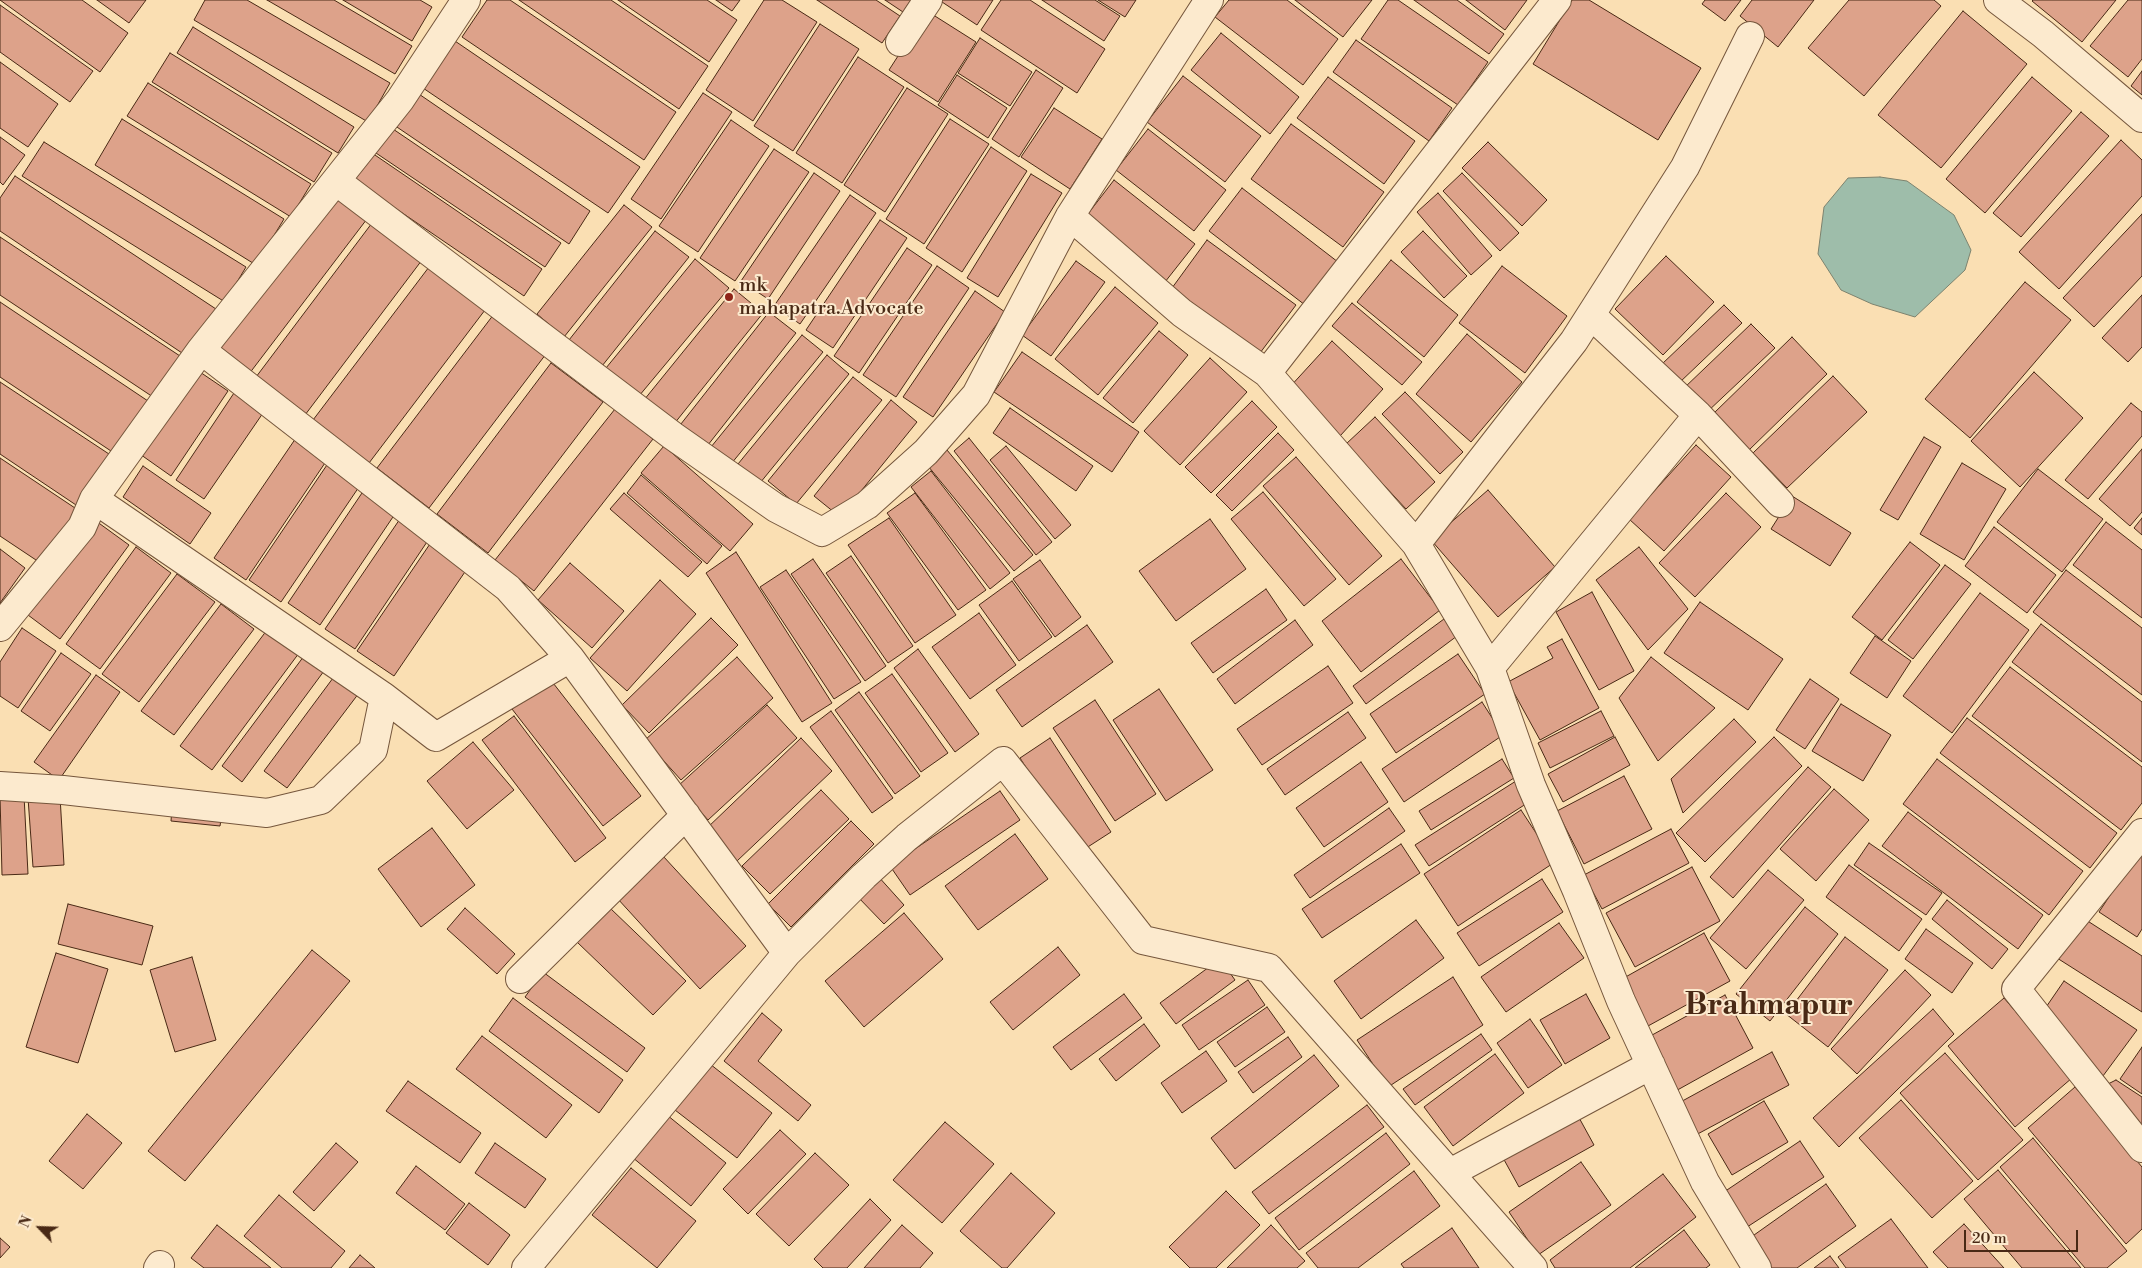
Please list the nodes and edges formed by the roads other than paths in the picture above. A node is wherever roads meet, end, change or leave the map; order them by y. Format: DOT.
graph roads {
  1 [pos="466,0"];
  2 [pos="928,0"];
  3 [pos="1209,0"];
  4 [pos="1557,0"];
  5 [pos="1998,0"];
  6 [pos="1750,36"];
  7 [pos="900,42"];
  8 [pos="2142,118"];
  9 [pos="336,181"];
  10 [pos="1070,216"];
  11 [pos="1591,315"];
  12 [pos="201,350"];
  13 [pos="1267,374"];
  14 [pos="1698,415"];
  15 [pos="94,499"];
  16 [pos="1780,503"];
  17 [pos="1416,544"];
  18 [pos="0,627"];
  19 [pos="570,658"];
  20 [pos="1490,668"];
  21 [pos="384,697"];
  22 [pos="0,786"];
  23 [pos="686,815"];
  24 [pos="2142,833"];
  25 [pos="787,953"];
  26 [pos="520,979"];
  27 [pos="1651,1065"];
  28 [pos="2142,1148"];
  29 [pos="1450,1173"];
  30 [pos="526,1268"];
  31 [pos="1533,1268"];
  32 [pos="1757,1268"];
  1 -- 9 [label="street"];
  2 -- 7 [label="street"];
  3 -- 10 [label="street"];
  4 -- 13 [label="street"];
  5 -- 8 [label="street"];
  6 -- 11 [label="street"];
  9 -- 10 [label="street"];
  9 -- 12 [label="street"];
  10 -- 13 [label="street"];
  11 -- 14 [label="street"];
  11 -- 17 [label="street"];
  12 -- 15 [label="street"];
  12 -- 19 [label="street"];
  13 -- 17 [label="street"];
  14 -- 16 [label="street"];
  14 -- 20 [label="street"];
  15 -- 18 [label="street"];
  15 -- 21 [label="street"];
  17 -- 20 [label="street"];
  19 -- 21 [label="street"];
  19 -- 23 [label="street"];
  20 -- 27 [label="street"];
  21 -- 22 [label="street"];
  23 -- 25 [label="street"];
  23 -- 26 [label="street"];
  24 -- 28 [label="street"];
  25 -- 29 [label="street"];
  25 -- 30 [label="street"];
  27 -- 29 [label="street"];
  27 -- 32 [label="street"];
  29 -- 31 [label="street"];
}
